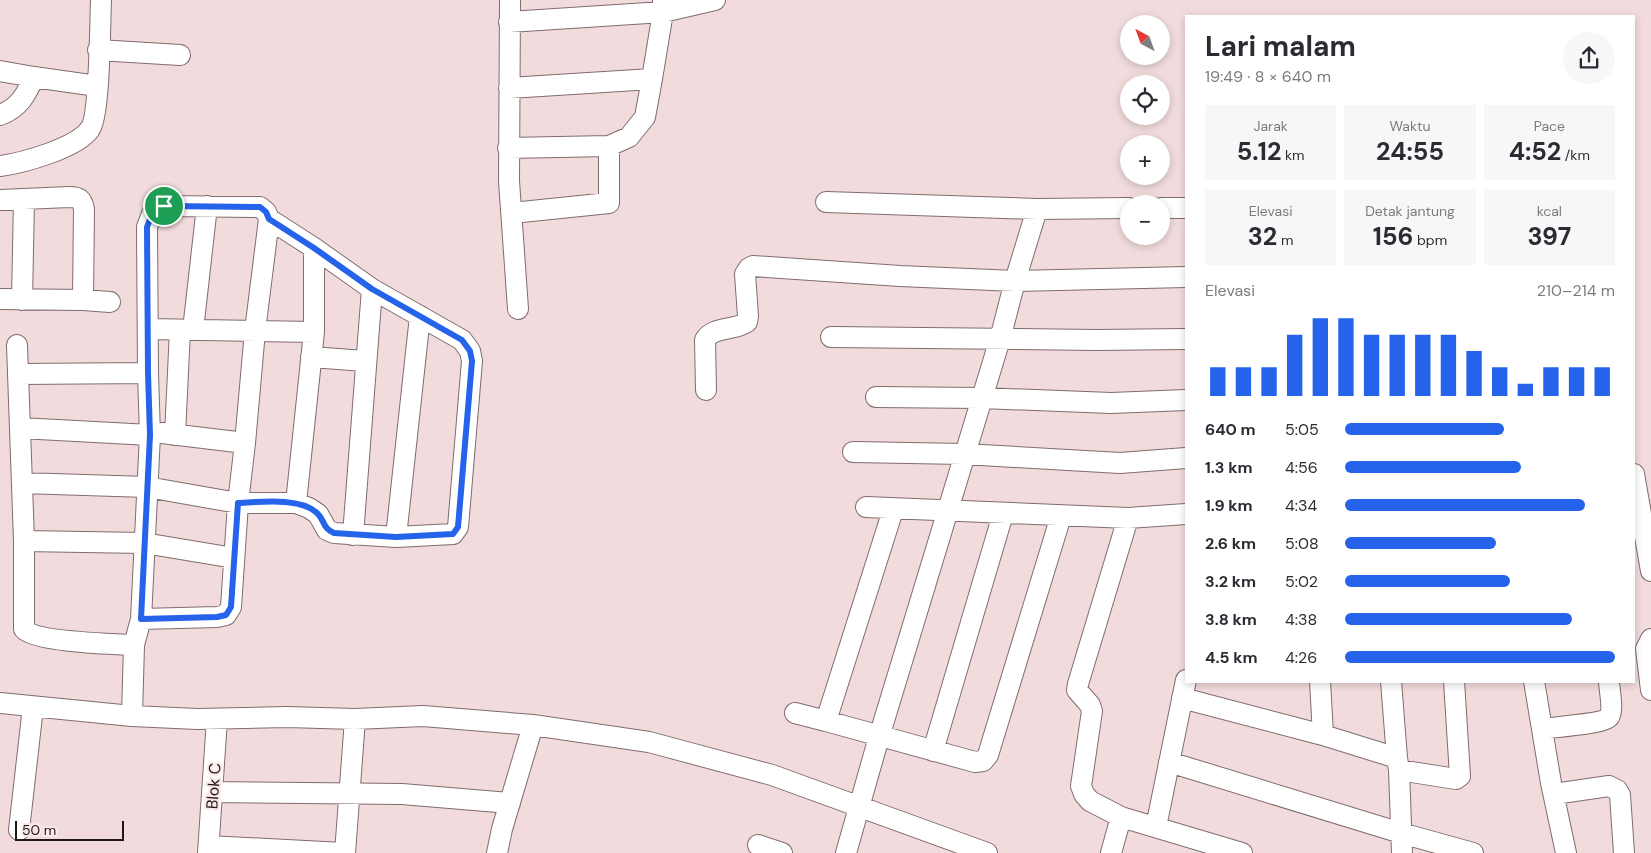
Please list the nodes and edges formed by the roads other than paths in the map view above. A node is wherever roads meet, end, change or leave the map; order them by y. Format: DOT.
graph roads {
  1 [pos="101,0"];
  2 [pos="510,0"];
  3 [pos="715,0"];
  4 [pos="663,6"];
  5 [pos="583,8"];
  6 [pos="509,22"];
  7 [pos="98,50"];
  8 [pos="180,55"];
  9 [pos="0,71"];
  10 [pos="34,77"];
  11 [pos="652,79"];
  12 [pos="97,86"];
  13 [pos="509,88"];
  14 [pos="0,115"];
  15 [pos="609,146"];
  16 [pos="508,148"];
  17 [pos="0,166"];
  18 [pos="24,199"];
  19 [pos="0,200"];
  20 [pos="826,202"];
  21 [pos="207,206"];
  22 [pos="1120,208"];
  23 [pos="1170,208"];
  24 [pos="1185,208"];
  25 [pos="1037,209"];
  26 [pos="512,213"];
  27 [pos="269,219"];
  28 [pos="314,248"];
  29 [pos="1185,277"];
  30 [pos="1015,281"];
  31 [pos="372,289"];
  32 [pos="0,299"];
  33 [pos="22,300"];
  34 [pos="83,300"];
  35 [pos="110,302"];
  36 [pos="518,310"];
  37 [pos="420,316"];
  38 [pos="149,330"];
  39 [pos="187,330"];
  40 [pos="255,332"];
  41 [pos="314,332"];
  42 [pos="832,337"];
  43 [pos="1185,338"];
  44 [pos="1000,339"];
  45 [pos="17,345"];
  46 [pos="311,357"];
  47 [pos="365,360"];
  48 [pos="148,373"];
  49 [pos="18,374"];
  50 [pos="706,390"];
  51 [pos="876,397"];
  52 [pos="981,398"];
  53 [pos="1185,400"];
  54 [pos="20,428"];
  55 [pos="150,433"];
  56 [pos="175,434"];
  57 [pos="246,443"];
  58 [pos="853,452"];
  59 [pos="964,454"];
  60 [pos="1185,458"];
  61 [pos="22,483"];
  62 [pos="147,487"];
  63 [pos="1635,488"];
  64 [pos="238,503"];
  65 [pos="296,503"];
  66 [pos="866,508"];
  67 [pos="893,510"];
  68 [pos="946,510"];
  69 [pos="1003,514"];
  70 [pos="1185,514"];
  71 [pos="1637,515"];
  72 [pos="1061,516"];
  73 [pos="1128,518"];
  74 [pos="352,535"];
  75 [pos="396,537"];
  76 [pos="24,541"];
  77 [pos="144,543"];
  78 [pos="234,558"];
  79 [pos="1651,571"];
  80 [pos="1651,576"];
  81 [pos="1635,579"];
  82 [pos="141,619"];
  83 [pos="134,645"];
  84 [pos="1643,646"];
  85 [pos="1320,683"];
  86 [pos="1391,683"];
  87 [pos="1454,683"];
  88 [pos="1534,683"];
  89 [pos="1609,683"];
  90 [pos="1184,689"];
  91 [pos="1651,690"];
  92 [pos="0,704"];
  93 [pos="33,706"];
  94 [pos="795,713"];
  95 [pos="132,716"];
  96 [pos="218,719"];
  97 [pos="355,719"];
  98 [pos="826,721"];
  99 [pos="532,725"];
  100 [pos="1543,729"];
  101 [pos="1323,735"];
  102 [pos="879,736"];
  103 [pos="933,751"];
  104 [pos="1169,762"];
  105 [pos="1398,764"];
  106 [pos="212,792"];
  107 [pos="350,794"];
  108 [pos="1554,794"];
  109 [pos="510,803"];
  110 [pos="860,807"];
  111 [pos="1121,817"];
  112 [pos="1156,827"];
  113 [pos="19,830"];
  114 [pos="1402,843"];
  115 [pos="758,845"];
  116 [pos="1209,848"];
  117 [pos="209,849"];
  118 [pos="344,853"];
  119 [pos="498,853"];
  120 [pos="782,853"];
  121 [pos="846,853"];
  122 [pos="987,853"];
  123 [pos="1111,853"];
  124 [pos="1242,853"];
  125 [pos="1474,853"];
  126 [pos="1566,853"];
  127 [pos="1624,853"];
  1 -- 7 [label="street"];
  2 -- 6 [label="street"];
  3 -- 4 [label="street"];
  4 -- 5 [label="street"];
  4 -- 11 [label="street"];
  5 -- 6 [label="street"];
  6 -- 13 [label="street"];
  7 -- 8 [label="street"];
  7 -- 12 [label="street"];
  9 -- 10 [label="street"];
  10 -- 12 [label="street"];
  10 -- 14 [label="street"];
  11 -- 13 [label="street"];
  11 -- 15 [label="street"];
  12 -- 17 [label="street"];
  13 -- 16 [label="street"];
  15 -- 16 [label="street"];
  15 -- 26 [label="street"];
  16 -- 26 [label="street"];
  18 -- 19 [label="street"];
  18 -- 33 [label="street"];
  18 -- 34 [label="street"];
  20 -- 25 [label="street"];
  21 -- 27 [label="street"];
  21 -- 38 [label="street"];
  21 -- 39 [label="street"];
  22 -- 25 [label="street"];
  23 -- 24 [label="street"];
  25 -- 30 [label="street"];
  26 -- 36 [label="street"];
  27 -- 28 [label="street"];
  27 -- 40 [label="street"];
  28 -- 31 [label="street"];
  28 -- 41 [label="street"];
  29 -- 30 [label="street"];
  30 -- 44 [label="street"];
  30 -- 50 [label="street"];
  31 -- 37 [label="street"];
  31 -- 47 [label="street"];
  32 -- 33 [label="street"];
  33 -- 34 [label="street"];
  34 -- 35 [label="street"];
  37 -- 75 [label="street"];
  37 -- 75 [label="street"];
  38 -- 39 [label="street"];
  38 -- 48 [label="street"];
  39 -- 40 [label="street"];
  39 -- 56 [label="street"];
  40 -- 41 [label="street"];
  40 -- 57 [label="street"];
  41 -- 46 [label="street"];
  42 -- 44 [label="street"];
  43 -- 44 [label="street"];
  44 -- 52 [label="street"];
  45 -- 49 [label="street"];
  46 -- 47 [label="street"];
  46 -- 65 [label="street"];
  47 -- 74 [label="street"];
  48 -- 49 [label="street"];
  48 -- 55 [label="street"];
  49 -- 54 [label="street"];
  51 -- 52 [label="street"];
  52 -- 53 [label="street"];
  52 -- 59 [label="street"];
  54 -- 55 [label="street"];
  54 -- 61 [label="street"];
  55 -- 56 [label="street"];
  55 -- 62 [label="street"];
  56 -- 57 [label="street"];
  57 -- 64 [label="street"];
  58 -- 59 [label="street"];
  59 -- 60 [label="street"];
  59 -- 68 [label="street"];
  61 -- 62 [label="street"];
  61 -- 76 [label="street"];
  62 -- 64 [label="street"];
  62 -- 77 [label="street"];
  63 -- 71 [label="street"];
  64 -- 65 [label="street"];
  64 -- 78 [label="street"];
  65 -- 74 [label="street"];
  66 -- 67 [label="street"];
  67 -- 68 [label="street"];
  67 -- 98 [label="street"];
  68 -- 69 [label="street"];
  68 -- 102 [label="street"];
  69 -- 72 [label="street"];
  69 -- 103 [label="street"];
  70 -- 73 [label="street"];
  71 -- 79 [label="street"];
  72 -- 73 [label="street"];
  72 -- 103 [label="street"];
  73 -- 111 [label="street"];
  74 -- 75 [label="street"];
  76 -- 77 [label="street"];
  76 -- 83 [label="street"];
  77 -- 78 [label="street"];
  77 -- 82 [label="street"];
  78 -- 82 [label="street"];
  80 -- 81 [label="street"];
  82 -- 83 [label="street"];
  83 -- 95 [label="street"];
  84 -- 91 [label="street"];
  85 -- 101 [label="street"];
  86 -- 105 [label="street"];
  87 -- 105 [label="street"];
  88 -- 100 [label="street"];
  89 -- 100 [label="street"];
  90 -- 101 [label="street"];
  90 -- 104 [label="street"];
  92 -- 93 [label="street"];
  93 -- 95 [label="street"];
  93 -- 113 [label="street"];
  94 -- 98 [label="street"];
  95 -- 96 [label="street"];
  96 -- 97 [label="street"];
  96 -- 106 [label="street, Blok C"];
  97 -- 99 [label="street"];
  97 -- 107 [label="street"];
  98 -- 102 [label="street"];
  99 -- 109 [label="street"];
  99 -- 110 [label="street"];
  100 -- 108 [label="street"];
  101 -- 105 [label="street"];
  102 -- 103 [label="street"];
  102 -- 110 [label="street"];
  104 -- 112 [label="street"];
  104 -- 114 [label="street"];
  105 -- 114 [label="street"];
  106 -- 107 [label="street"];
  106 -- 117 [label="street, Blok C"];
  107 -- 109 [label="street"];
  107 -- 118 [label="street"];
  108 -- 126 [label="street"];
  108 -- 127 [label="street"];
  109 -- 119 [label="street"];
  110 -- 121 [label="street"];
  110 -- 122 [label="street"];
  111 -- 112 [label="street"];
  111 -- 123 [label="street"];
  112 -- 116 [label="street"];
  114 -- 125 [label="street"];
  115 -- 120 [label="street"];
  116 -- 124 [label="street"];
  117 -- 118 [label="street"];
}
